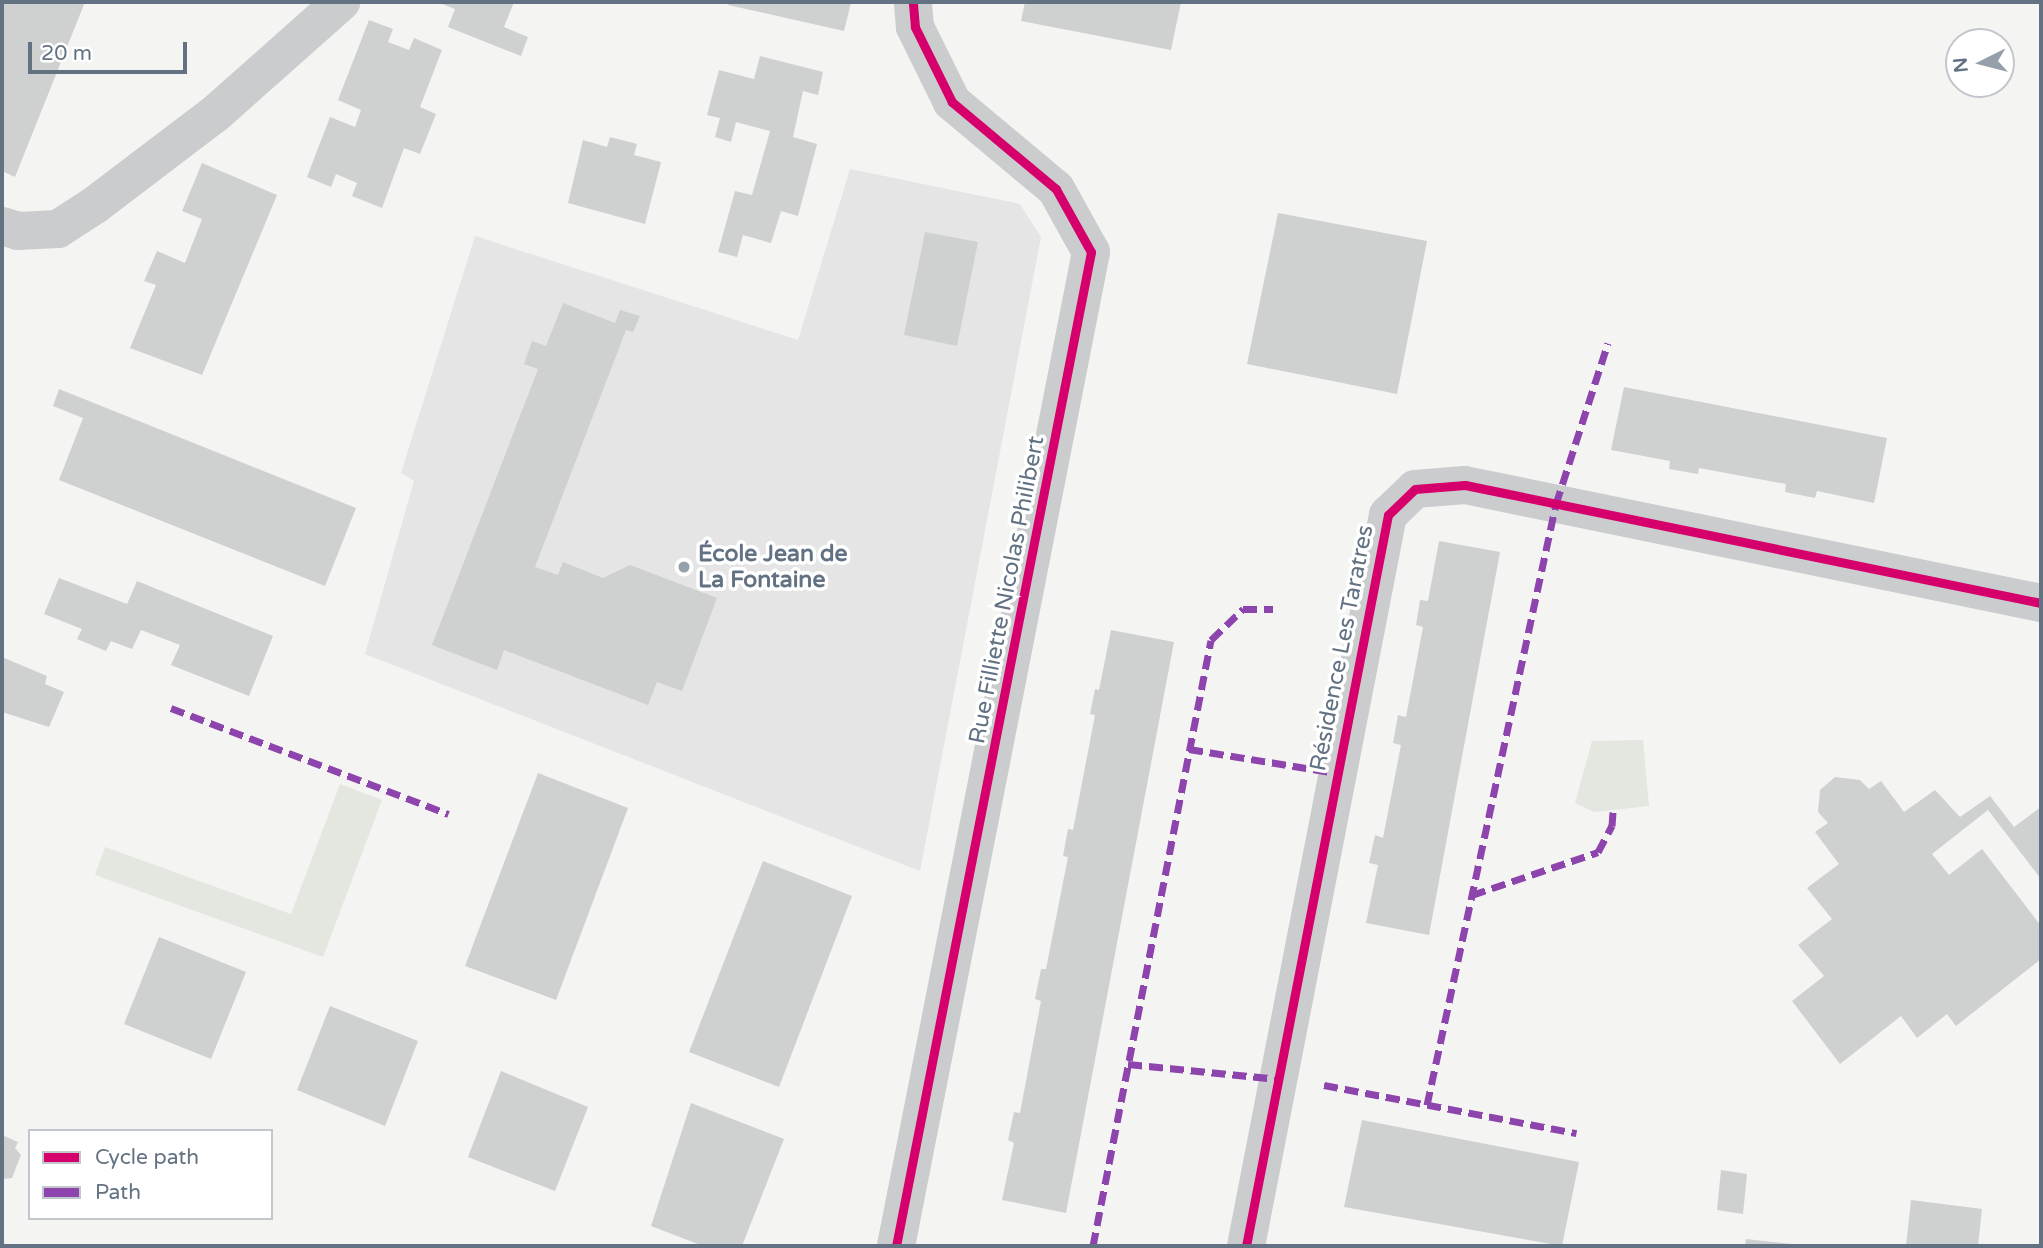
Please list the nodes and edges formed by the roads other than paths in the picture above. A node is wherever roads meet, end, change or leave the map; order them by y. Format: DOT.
graph roads {
  1 [pos="341,2"];
  2 [pos="913,2"];
  3 [pos="2,226"];
  4 [pos="2041,603"];
  5 [pos="896,1246"];
  6 [pos="1246,1246"];
  1 -- 3 [label="street"];
  2 -- 5 [label="street, Rue Filliette Nicolas Philibert"];
  4 -- 6 [label="street, Résidence Les Taratres"];
}
